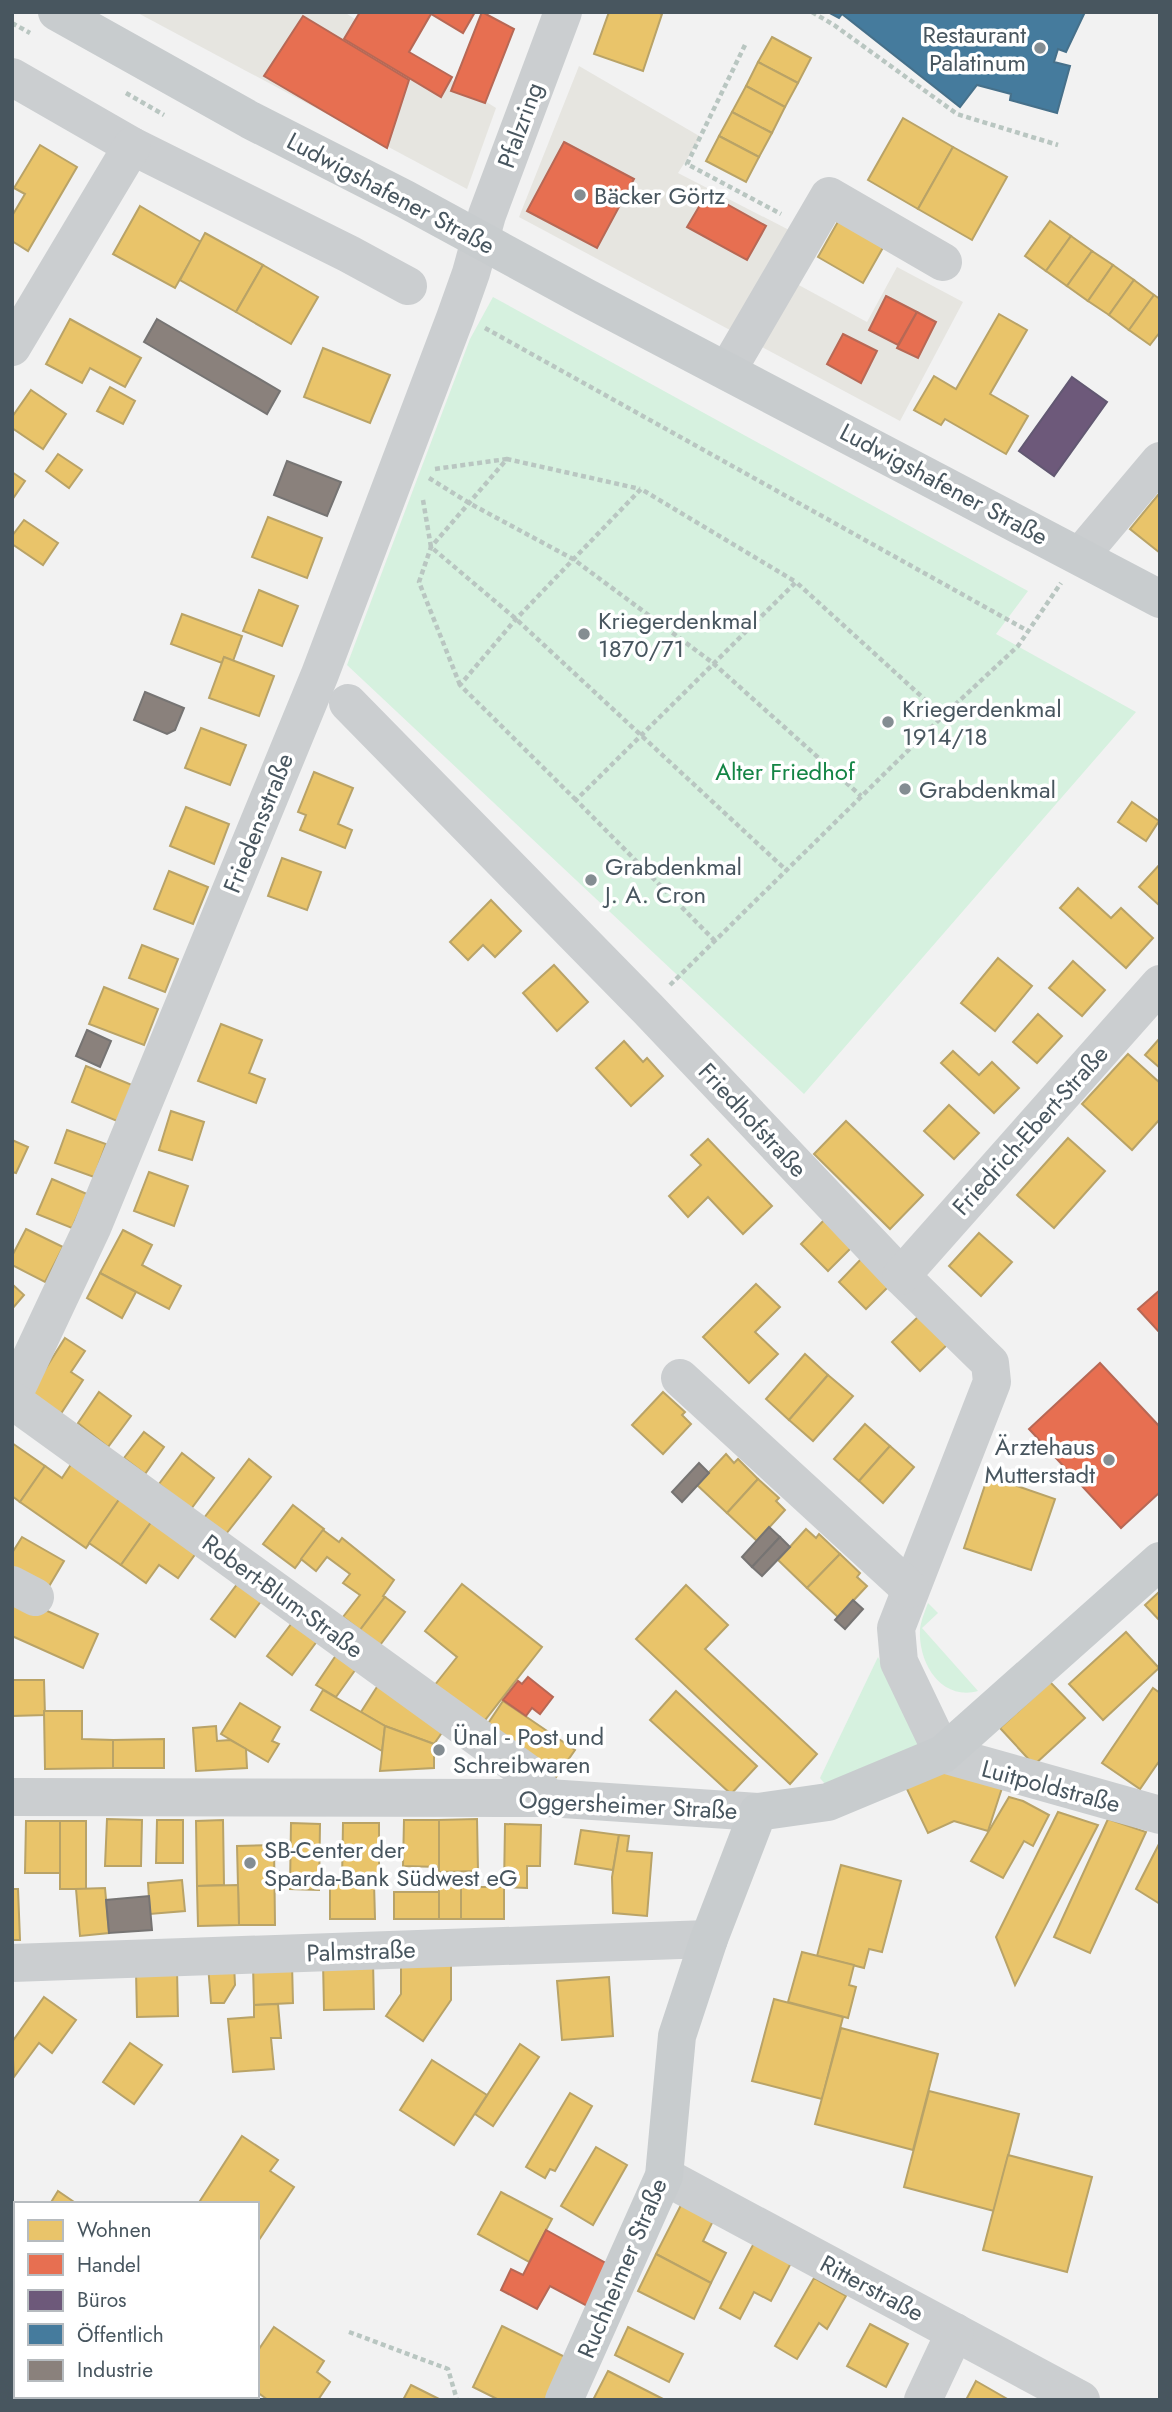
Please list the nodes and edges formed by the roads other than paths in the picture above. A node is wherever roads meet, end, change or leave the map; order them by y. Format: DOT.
graph roads {
  1 [pos="57,12"];
  2 [pos="563,12"];
  3 [pos="12,77"];
  4 [pos="132,146"];
  5 [pos="475,256"];
  6 [pos="943,262"];
  7 [pos="408,286"];
  8 [pos="12,347"];
  9 [pos="727,371"];
  10 [pos="1160,461"];
  11 [pos="1080,556"];
  12 [pos="1160,599"];
  13 [pos="348,703"];
  14 [pos="1160,984"];
  15 [pos="901,1276"];
  16 [pos="680,1378"];
  17 [pos="12,1399"];
  18 [pos="1160,1561"];
  19 [pos="910,1589"];
  20 [pos="943,1755"];
  21 [pos="12,1797"];
  22 [pos="548,1798"];
  23 [pos="758,1812"];
  24 [pos="1160,1815"];
  25 [pos="709,1939"];
  26 [pos="12,1963"];
  27 [pos="664,2176"];
  28 [pos="954,2332"];
  29 [pos="564,2400"];
  30 [pos="923,2400"];
  31 [pos="1081,2400"];
  1 -- 5 [label="main road, Ludwigshafener Straße"];
  2 -- 5 [label="street, Pfalzring"];
  3 -- 4 [label="street"];
  4 -- 7 [label="street"];
  4 -- 8 [label="street"];
  5 -- 9 [label="main road, Ludwigshafener Straße"];
  5 -- 17 [label="street, Friedensstraße"];
  6 -- 9 [label="street"];
  9 -- 11 [label="main road, Ludwigshafener Straße"];
  10 -- 11 [label="street"];
  11 -- 12 [label="main road, Ludwigshafener Straße"];
  13 -- 15 [label="street, Friedhofstraße"];
  14 -- 15 [label="street, Friedrich-Ebert-Straße"];
  15 -- 19 [label="street, Friedhofstraße"];
  16 -- 19 [label="street"];
  17 -- 22 [label="street, Robert-Blum-Straße"];
  18 -- 20 [label="main road, Oggersheimer Straße"];
  19 -- 20 [label="street, Friedhofstraße"];
  20 -- 23 [label="main road, Oggersheimer Straße"];
  20 -- 24 [label="street, Luitpoldstraße"];
  21 -- 22 [label="street, Oggersheimer Straße"];
  22 -- 23 [label="street, Oggersheimer Straße"];
  23 -- 25 [label="main road, Ruchheimer Straße"];
  25 -- 26 [label="street, Palmstraße"];
  25 -- 27 [label="main road, Ruchheimer Straße"];
  27 -- 28 [label="street, Ritterstraße"];
  27 -- 29 [label="main road, Ruchheimer Straße"];
  28 -- 30 [label="street"];
  28 -- 31 [label="street, Ritterstraße"];
}
